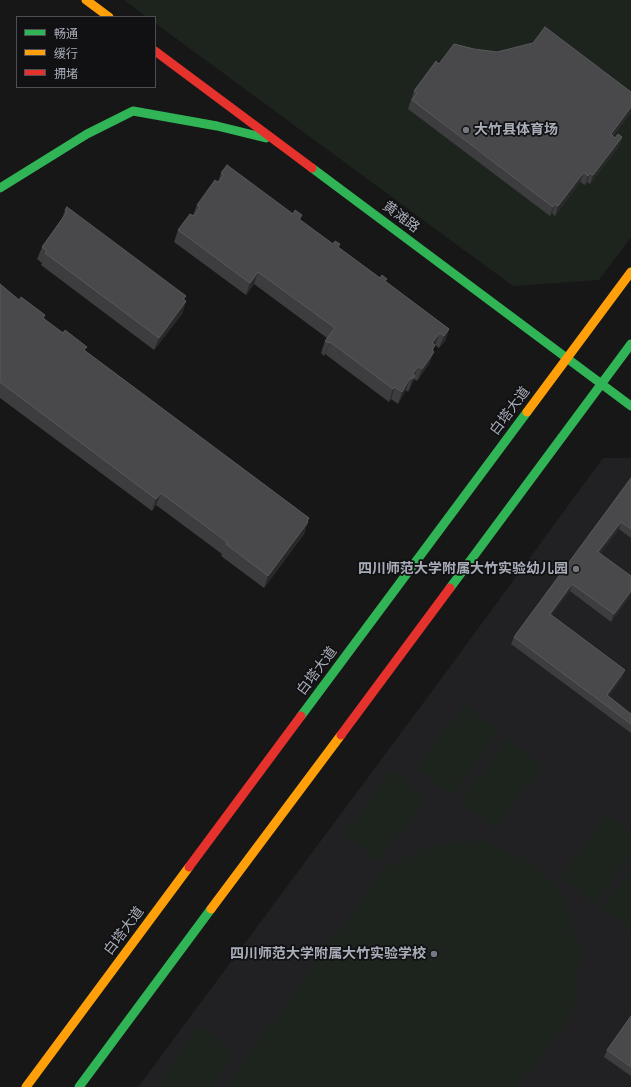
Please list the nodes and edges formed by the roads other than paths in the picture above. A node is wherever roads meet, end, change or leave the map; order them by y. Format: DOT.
graph roads {
  1 [pos="86,0"];
  2 [pos="108,16"];
  3 [pos="156,52"];
  4 [pos="273,139"];
  5 [pos="0,188"];
  6 [pos="631,272"];
  7 [pos="631,344"];
  8 [pos="567,358"];
  9 [pos="601,384"];
  10 [pos="631,406"];
  11 [pos="26,1087"];
  12 [pos="79,1087"];
  1 -- 2 [label="main road"];
  3 -- 4 [label="main road, 黄滩路"];
  4 -- 5 [label="main road"];
  4 -- 8 [label="main road, 黄滩路"];
  6 -- 8 [label="main road, 白塔大道"];
  7 -- 9 [label="main road"];
  8 -- 9 [label="main road, 黄滩路"];
  8 -- 11 [label="main road, 白塔大道"];
  9 -- 10 [label="main road, 黄滩路"];
  9 -- 12 [label="main road"];
}
